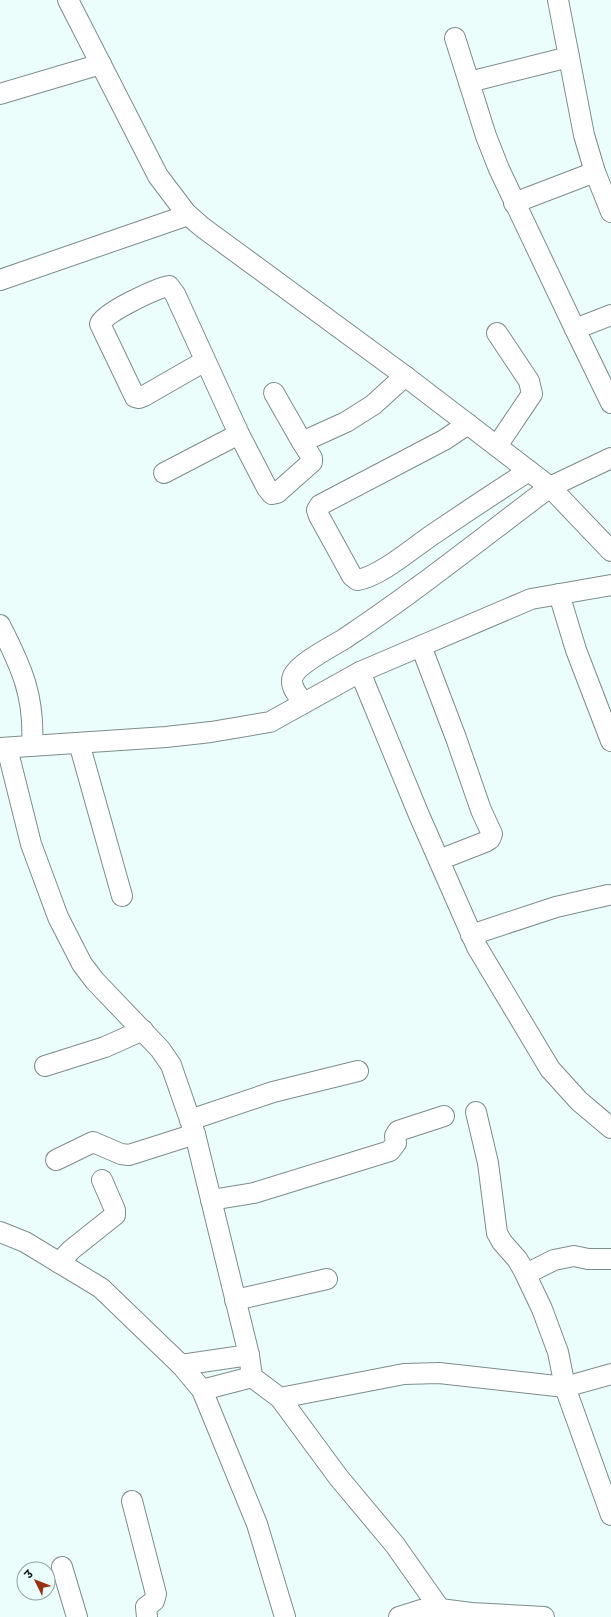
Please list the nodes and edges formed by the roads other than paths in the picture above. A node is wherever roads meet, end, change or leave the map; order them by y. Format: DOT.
graph roads {
  1 [pos="68,0"];
  2 [pos="558,0"];
  3 [pos="455,38"];
  4 [pos="569,57"];
  5 [pos="101,64"];
  6 [pos="469,82"];
  7 [pos="0,94"];
  8 [pos="595,172"];
  9 [pos="514,203"];
  10 [pos="611,212"];
  11 [pos="188,215"];
  12 [pos="0,280"];
  13 [pos="611,315"];
  14 [pos="575,329"];
  15 [pos="497,332"];
  16 [pos="205,361"];
  17 [pos="405,376"];
  18 [pos="274,393"];
  19 [pos="611,403"];
  20 [pos="468,424"];
  21 [pos="239,434"];
  22 [pos="302,442"];
  23 [pos="498,446"];
  24 [pos="611,458"];
  25 [pos="529,471"];
  26 [pos="164,473"];
  27 [pos="550,487"];
  28 [pos="611,551"];
  29 [pos="611,585"];
  30 [pos="559,594"];
  31 [pos="0,625"];
  32 [pos="421,646"];
  33 [pos="360,672"];
  34 [pos="298,694"];
  35 [pos="33,733"];
  36 [pos="611,741"];
  37 [pos="79,743"];
  38 [pos="3,748"];
  39 [pos="439,860"];
  40 [pos="608,895"];
  41 [pos="122,896"];
  42 [pos="471,935"];
  43 [pos="143,1030"];
  44 [pos="45,1066"];
  45 [pos="358,1071"];
  46 [pos="476,1112"];
  47 [pos="444,1116"];
  48 [pos="192,1127"];
  49 [pos="611,1128"];
  50 [pos="56,1160"];
  51 [pos="102,1180"];
  52 [pos="211,1200"];
  53 [pos="0,1232"];
  54 [pos="611,1259"];
  55 [pos="59,1263"];
  56 [pos="526,1274"];
  57 [pos="327,1279"];
  58 [pos="235,1300"];
  59 [pos="248,1355"];
  60 [pos="181,1365"];
  61 [pos="611,1374"];
  62 [pos="252,1377"];
  63 [pos="565,1387"];
  64 [pos="202,1390"];
  65 [pos="280,1398"];
  66 [pos="132,1501"];
  67 [pos="611,1515"];
  68 [pos="62,1567"];
  69 [pos="440,1609"];
  70 [pos="77,1617"];
  71 [pos="147,1617"];
  72 [pos="285,1617"];
  73 [pos="399,1617"];
  74 [pos="544,1617"];
  1 -- 5 [label="street"];
  2 -- 4 [label="street"];
  3 -- 6 [label="street"];
  4 -- 6 [label="street"];
  4 -- 8 [label="street"];
  5 -- 7 [label="street"];
  5 -- 11 [label="street"];
  6 -- 9 [label="street"];
  8 -- 9 [label="street"];
  8 -- 10 [label="street"];
  9 -- 14 [label="street"];
  11 -- 12 [label="street"];
  11 -- 17 [label="street"];
  13 -- 14 [label="street"];
  14 -- 19 [label="street"];
  15 -- 23 [label="street"];
  16 -- 16 [label="street"];
  16 -- 21 [label="street"];
  17 -- 20 [label="street"];
  17 -- 22 [label="street"];
  18 -- 22 [label="street"];
  20 -- 23 [label="street"];
  20 -- 25 [label="street"];
  21 -- 22 [label="street"];
  21 -- 26 [label="street"];
  23 -- 25 [label="street"];
  24 -- 27 [label="street"];
  25 -- 27 [label="street"];
  27 -- 28 [label="street"];
  27 -- 34 [label="street"];
  29 -- 30 [label="street"];
  30 -- 32 [label="street"];
  30 -- 36 [label="street"];
  31 -- 35 [label="street"];
  32 -- 33 [label="street"];
  32 -- 39 [label="street"];
  33 -- 34 [label="street"];
  33 -- 39 [label="street"];
  34 -- 37 [label="street"];
  35 -- 37 [label="street"];
  35 -- 38 [label="street"];
  37 -- 41 [label="street"];
  38 -- 43 [label="street"];
  39 -- 42 [label="street"];
  40 -- 42 [label="street"];
  42 -- 49 [label="street"];
  43 -- 44 [label="street"];
  43 -- 48 [label="street"];
  45 -- 48 [label="street"];
  46 -- 56 [label="street"];
  47 -- 52 [label="street"];
  48 -- 50 [label="street"];
  48 -- 52 [label="street"];
  51 -- 55 [label="street"];
  52 -- 58 [label="street"];
  53 -- 55 [label="street"];
  54 -- 56 [label="street"];
  55 -- 60 [label="street"];
  56 -- 63 [label="street"];
  57 -- 58 [label="street"];
  58 -- 59 [label="street"];
  59 -- 60 [label="street"];
  59 -- 62 [label="street"];
  60 -- 64 [label="street"];
  61 -- 63 [label="street"];
  62 -- 64 [label="street"];
  62 -- 65 [label="street"];
  63 -- 65 [label="street"];
  63 -- 67 [label="street"];
  64 -- 72 [label="street"];
  65 -- 69 [label="street"];
  66 -- 71 [label="street"];
  68 -- 70 [label="street"];
  69 -- 73 [label="street"];
  69 -- 74 [label="street"];
}
